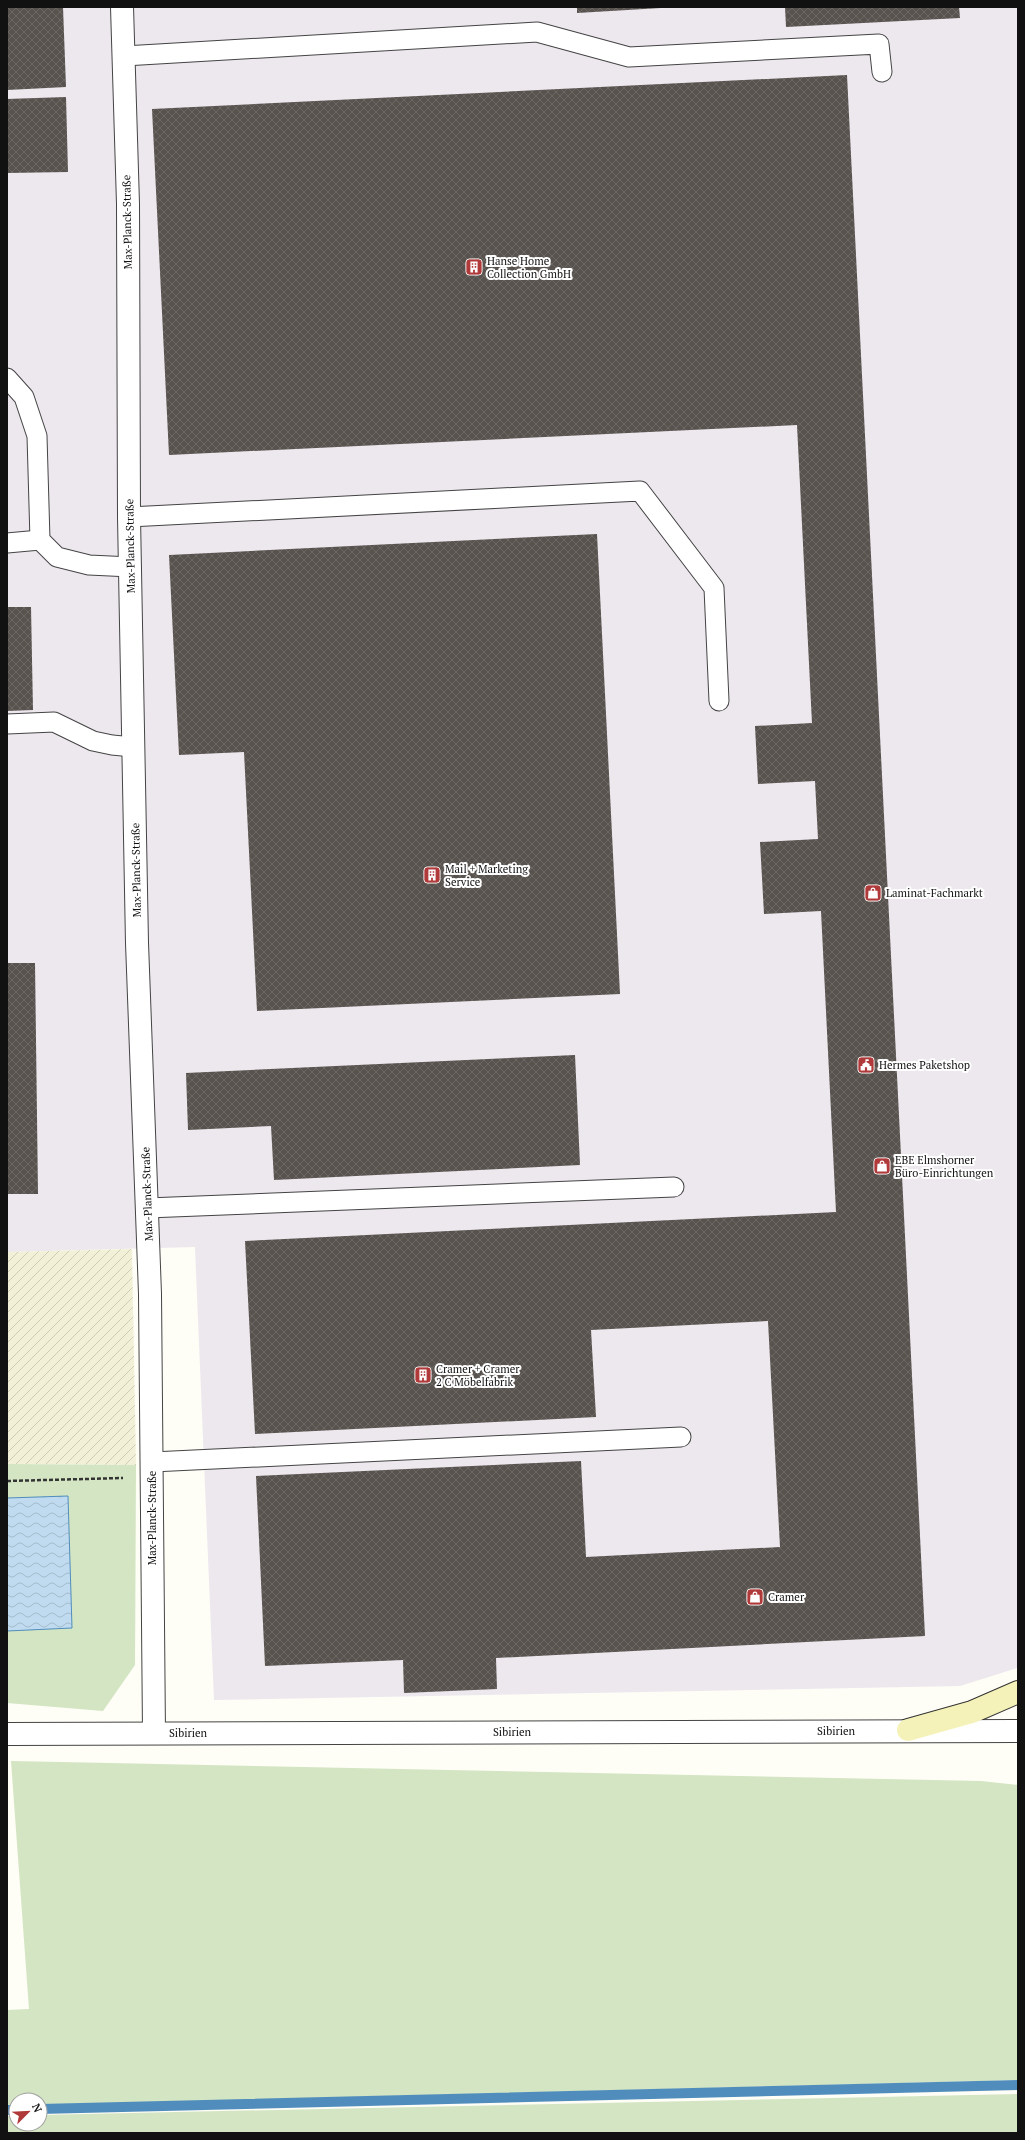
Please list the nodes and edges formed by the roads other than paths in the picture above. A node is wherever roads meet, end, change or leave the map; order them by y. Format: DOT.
graph roads {
  1 [pos="122,7"];
  2 [pos="124,56"];
  3 [pos="882,72"];
  4 [pos="7,378"];
  5 [pos="129,517"];
  6 [pos="40,540"];
  7 [pos="7,543"];
  8 [pos="131,567"];
  9 [pos="719,701"];
  10 [pos="7,724"];
  11 [pos="133,747"];
  12 [pos="674,1187"];
  13 [pos="147,1208"];
  14 [pos="681,1437"];
  15 [pos="152,1470"];
  16 [pos="1018,1692"];
  17 [pos="908,1730"];
  18 [pos="1018,1731"];
  19 [pos="154,1733"];
  20 [pos="7,1734"];
  1 -- 2 [label="street, Max-Planck-Straße"];
  2 -- 3 [label="lane"];
  2 -- 5 [label="street, Max-Planck-Straße"];
  4 -- 6 [label="lane"];
  5 -- 8 [label="street, Max-Planck-Straße"];
  5 -- 9 [label="lane"];
  6 -- 7 [label="lane"];
  6 -- 8 [label="lane"];
  8 -- 11 [label="street, Max-Planck-Straße"];
  10 -- 11 [label="lane"];
  11 -- 13 [label="street, Max-Planck-Straße"];
  12 -- 13 [label="lane"];
  13 -- 15 [label="street, Max-Planck-Straße"];
  14 -- 15 [label="lane"];
  15 -- 19 [label="street, Max-Planck-Straße"];
  16 -- 17 [label="main road"];
  17 -- 18 [label="street, Sibirien"];
  17 -- 19 [label="street, Sibirien"];
  19 -- 20 [label="street, Sibirien"];
}
